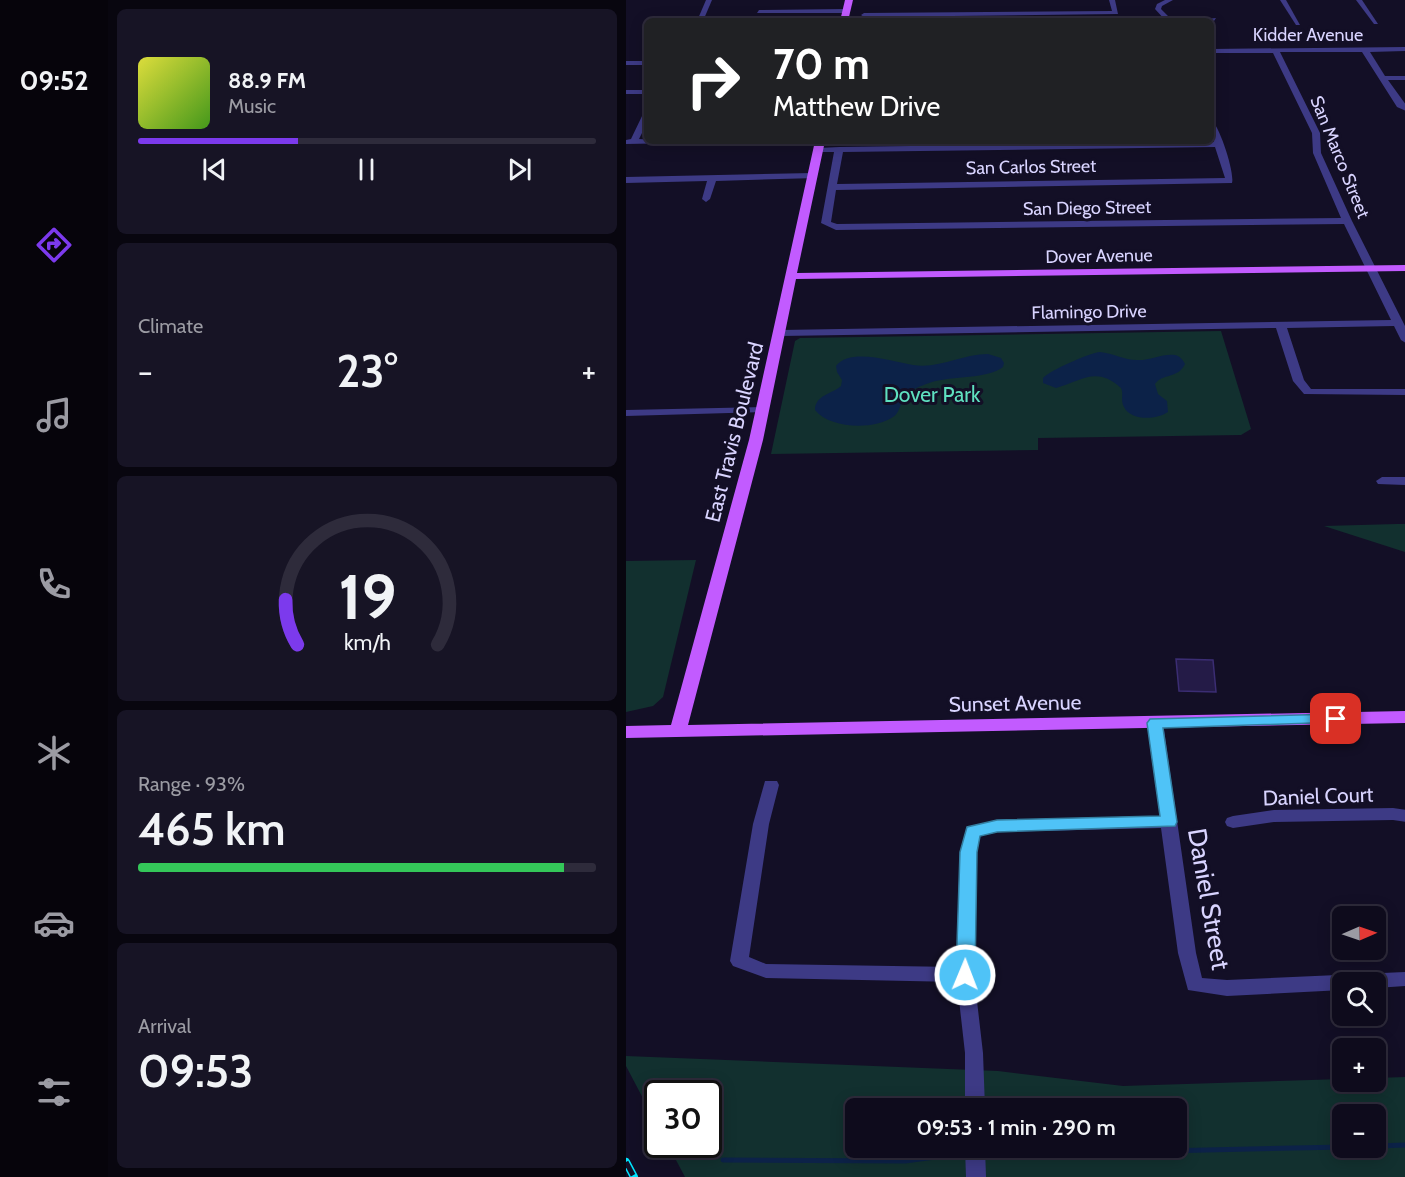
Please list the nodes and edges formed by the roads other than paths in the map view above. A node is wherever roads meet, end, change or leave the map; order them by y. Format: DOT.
graph roads {
  1 [pos="709,0"];
  2 [pos="1112,0"];
  3 [pos="1170,0"];
  4 [pos="1283,0"];
  5 [pos="1359,0"];
  6 [pos="848,6"];
  7 [pos="760,12"];
  8 [pos="930,14"];
  9 [pos="864,15"];
  10 [pos="701,18"];
  11 [pos="1167,18"];
  12 [pos="1376,23"];
  13 [pos="1298,24"];
  14 [pos="1365,50"];
  15 [pos="1406,50"];
  16 [pos="1214,51"];
  17 [pos="1276,51"];
  18 [pos="626,63"];
  19 [pos="644,63"];
  20 [pos="1383,78"];
  21 [pos="1406,78"];
  22 [pos="626,92"];
  23 [pos="644,92"];
  24 [pos="1405,109"];
  25 [pos="644,119"];
  26 [pos="1214,130"];
  27 [pos="630,142"];
  28 [pos="1127,144"];
  29 [pos="1219,144"];
  30 [pos="820,145"];
  31 [pos="839,149"];
  32 [pos="813,176"];
  33 [pos="712,178"];
  34 [pos="626,180"];
  35 [pos="833,187"];
  36 [pos="706,199"];
  37 [pos="1347,221"];
  38 [pos="1371,268"];
  39 [pos="1406,268"];
  40 [pos="792,276"];
  41 [pos="1397,323"];
  42 [pos="1281,326"];
  43 [pos="781,333"];
  44 [pos="1406,340"];
  45 [pos="1406,392"];
  46 [pos="764,410"];
  47 [pos="626,413"];
  48 [pos="1382,481"];
  49 [pos="1406,481"];
  50 [pos="1406,717"];
  51 [pos="1155,723"];
  52 [pos="678,731"];
  53 [pos="626,732"];
  54 [pos="771,785"];
  55 [pos="1406,816"];
  56 [pos="1169,822"];
  57 [pos="1232,822"];
  58 [pos="965,975"];
  59 [pos="1406,979"];
  60 [pos="975,1098"];
  61 [pos="975,1158"];
  62 [pos="976,1177"];
  1 -- 10 [label="street"];
  2 -- 8 [label="street"];
  3 -- 11 [label="street"];
  4 -- 13 [label="street"];
  5 -- 12 [label="street"];
  6 -- 7 [label="street"];
  6 -- 8 [label="street"];
  8 -- 9 [label="street"];
  14 -- 15 [label="street, Kidder Avenue"];
  14 -- 17 [label="street, Kidder Avenue"];
  14 -- 20 [label="street"];
  16 -- 17 [label="street, Kidder Avenue"];
  17 -- 37 [label="street, San Marco Street"];
  18 -- 19 [label="street"];
  20 -- 21 [label="street"];
  20 -- 24 [label="street"];
  22 -- 23 [label="street"];
  25 -- 27 [label="street"];
  26 -- 29 [label="street"];
  28 -- 29 [label="street"];
  28 -- 31 [label="street"];
  29 -- 35 [label="street, San Carlos Street"];
  30 -- 31 [label="street"];
  30 -- 32 [label="main road, East Travis Boulevard"];
  31 -- 35 [label="street"];
  32 -- 33 [label="street"];
  32 -- 40 [label="main road, East Travis Boulevard"];
  33 -- 34 [label="street"];
  33 -- 36 [label="street"];
  35 -- 37 [label="street, San Diego Street"];
  37 -- 38 [label="street, San Marco Street"];
  38 -- 39 [label="main road, Dover Avenue"];
  38 -- 40 [label="main road, Dover Avenue"];
  38 -- 41 [label="street, San Marco Street"];
  40 -- 43 [label="main road, East Travis Boulevard"];
  41 -- 42 [label="street, Flamingo Drive"];
  41 -- 44 [label="street, San Marco Street"];
  42 -- 43 [label="street, Flamingo Drive"];
  42 -- 45 [label="street"];
  43 -- 46 [label="main road, East Travis Boulevard"];
  46 -- 47 [label="street"];
  46 -- 52 [label="main road, East Travis Boulevard"];
  48 -- 49 [label="street"];
  50 -- 51 [label="main road, Sunset Avenue"];
  51 -- 52 [label="main road, Sunset Avenue"];
  51 -- 56 [label="street, Daniel Street"];
  52 -- 53 [label="main road, Sunset Avenue"];
  54 -- 58 [label="street"];
  55 -- 57 [label="street, Daniel Court"];
  56 -- 58 [label="street"];
  56 -- 59 [label="street, Daniel Street"];
  58 -- 60 [label="street"];
  61 -- 62 [label="street"];
}
